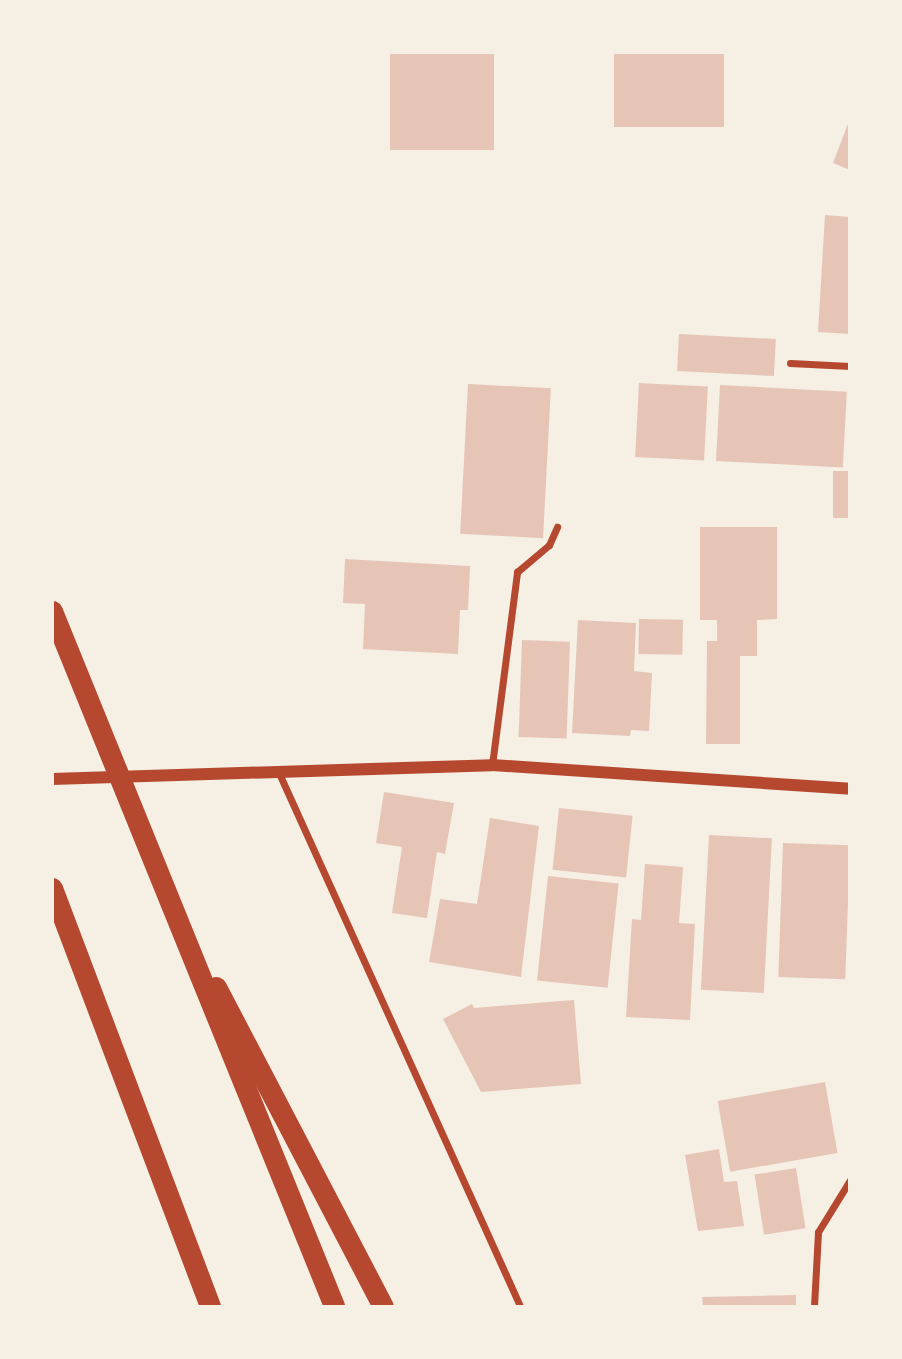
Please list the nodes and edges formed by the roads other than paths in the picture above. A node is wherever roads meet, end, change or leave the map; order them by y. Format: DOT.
graph roads {
  1 [pos="790,363"];
  2 [pos="849,366"];
  3 [pos="557,527"];
  4 [pos="52,611"];
  5 [pos="492,765"];
  6 [pos="278,771"];
  7 [pos="52,779"];
  8 [pos="849,789"];
  9 [pos="155,870"];
  10 [pos="52,888"];
  11 [pos="849,1180"];
  12 [pos="210,1307"];
  13 [pos="334,1307"];
  14 [pos="383,1307"];
  15 [pos="520,1307"];
  16 [pos="814,1307"];
  1 -- 2 [label="street"];
  3 -- 5 [label="street"];
  4 -- 9 [label="highway"];
  5 -- 6 [label="street"];
  5 -- 8 [label="street"];
  6 -- 7 [label="street"];
  6 -- 15 [label="street"];
  9 -- 13 [label="highway"];
  9 -- 14 [label="highway"];
  10 -- 12 [label="highway"];
  11 -- 16 [label="street"];
}
